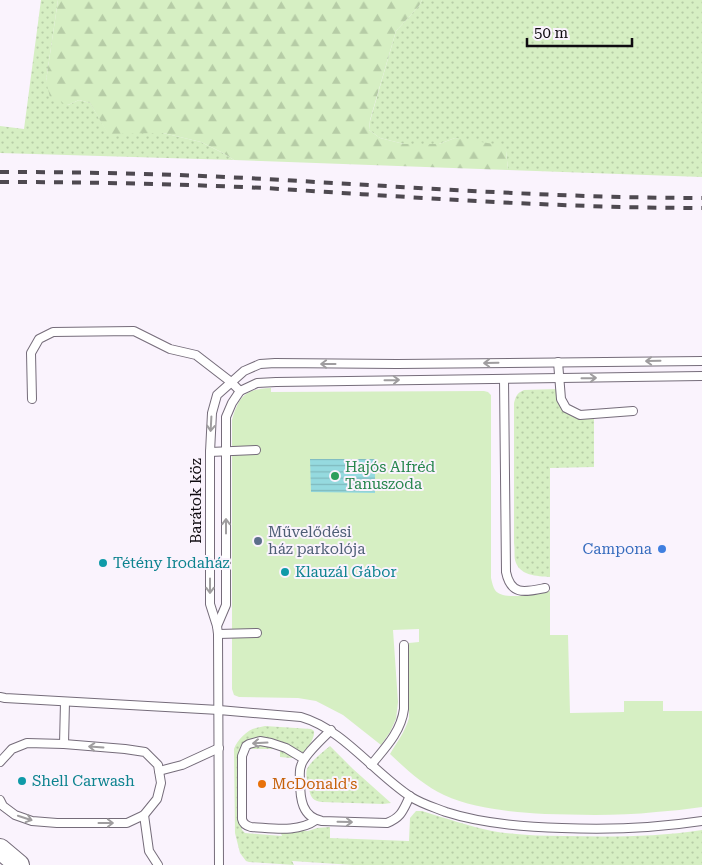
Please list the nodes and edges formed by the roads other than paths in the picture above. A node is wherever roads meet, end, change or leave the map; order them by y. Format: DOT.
graph roads {
  1 [pos="702,360"];
  2 [pos="558,362"];
  3 [pos="702,376"];
  4 [pos="559,378"];
  5 [pos="504,379"];
  6 [pos="231,382"];
  7 [pos="240,391"];
  8 [pos="32,399"];
  9 [pos="633,411"];
  10 [pos="256,450"];
  11 [pos="226,451"];
  12 [pos="210,452"];
  13 [pos="545,588"];
  14 [pos="218,630"];
  15 [pos="257,633"];
  16 [pos="404,645"];
  17 [pos="2,699"];
  18 [pos="66,702"];
  19 [pos="218,710"];
  20 [pos="331,730"];
  21 [pos="64,744"];
  22 [pos="219,748"];
  23 [pos="304,759"];
  24 [pos="0,762"];
  25 [pos="371,765"];
  26 [pos="159,771"];
  27 [pos="410,796"];
  28 [pos="0,800"];
  29 [pos="144,815"];
  30 [pos="316,820"];
  31 [pos="702,821"];
  32 [pos="0,849"];
  33 [pos="19,865"];
  34 [pos="158,865"];
  35 [pos="219,865"];
  1 -- 2 [label="lane, Barátok köz, one-way"];
  2 -- 4 [label="lane"];
  2 -- 6 [label="lane, Barátok köz, one-way"];
  4 -- 3 [label="lane, one-way"];
  4 -- 5 [label="lane"];
  4 -- 9 [label="lane"];
  7 -- 5 [label="lane, one-way"];
  5 -- 13 [label="lane"];
  6 -- 7 [label="lane"];
  6 -- 8 [label="lane"];
  6 -- 12 [label="lane, Barátok köz, one-way"];
  7 -- 11 [label="lane, Barátok köz"];
  10 -- 11 [label="lane"];
  11 -- 12 [label="lane"];
  14 -- 11 [label="lane, Barátok köz, one-way"];
  12 -- 14 [label="lane, Barátok köz, one-way"];
  14 -- 15 [label="lane"];
  14 -- 19 [label="lane, Barátok köz"];
  16 -- 25 [label="lane"];
  17 -- 18 [label="lane"];
  18 -- 19 [label="lane"];
  18 -- 21 [label="lane"];
  19 -- 20 [label="lane"];
  19 -- 22 [label="lane, Barátok köz"];
  20 -- 23 [label="lane"];
  20 -- 25 [label="lane"];
  21 -- 24 [label="lane"];
  26 -- 21 [label="lane, one-way"];
  22 -- 26 [label="lane"];
  22 -- 35 [label="lane, Barátok köz"];
  23 -- 30 [label="lane"];
  23 -- 30 [label="lane, one-way"];
  25 -- 27 [label="lane"];
  26 -- 29 [label="lane"];
  30 -- 27 [label="lane, one-way"];
  27 -- 31 [label="lane"];
  28 -- 29 [label="lane, one-way"];
  29 -- 34 [label="lane"];
  32 -- 33 [label="main road"];
}
